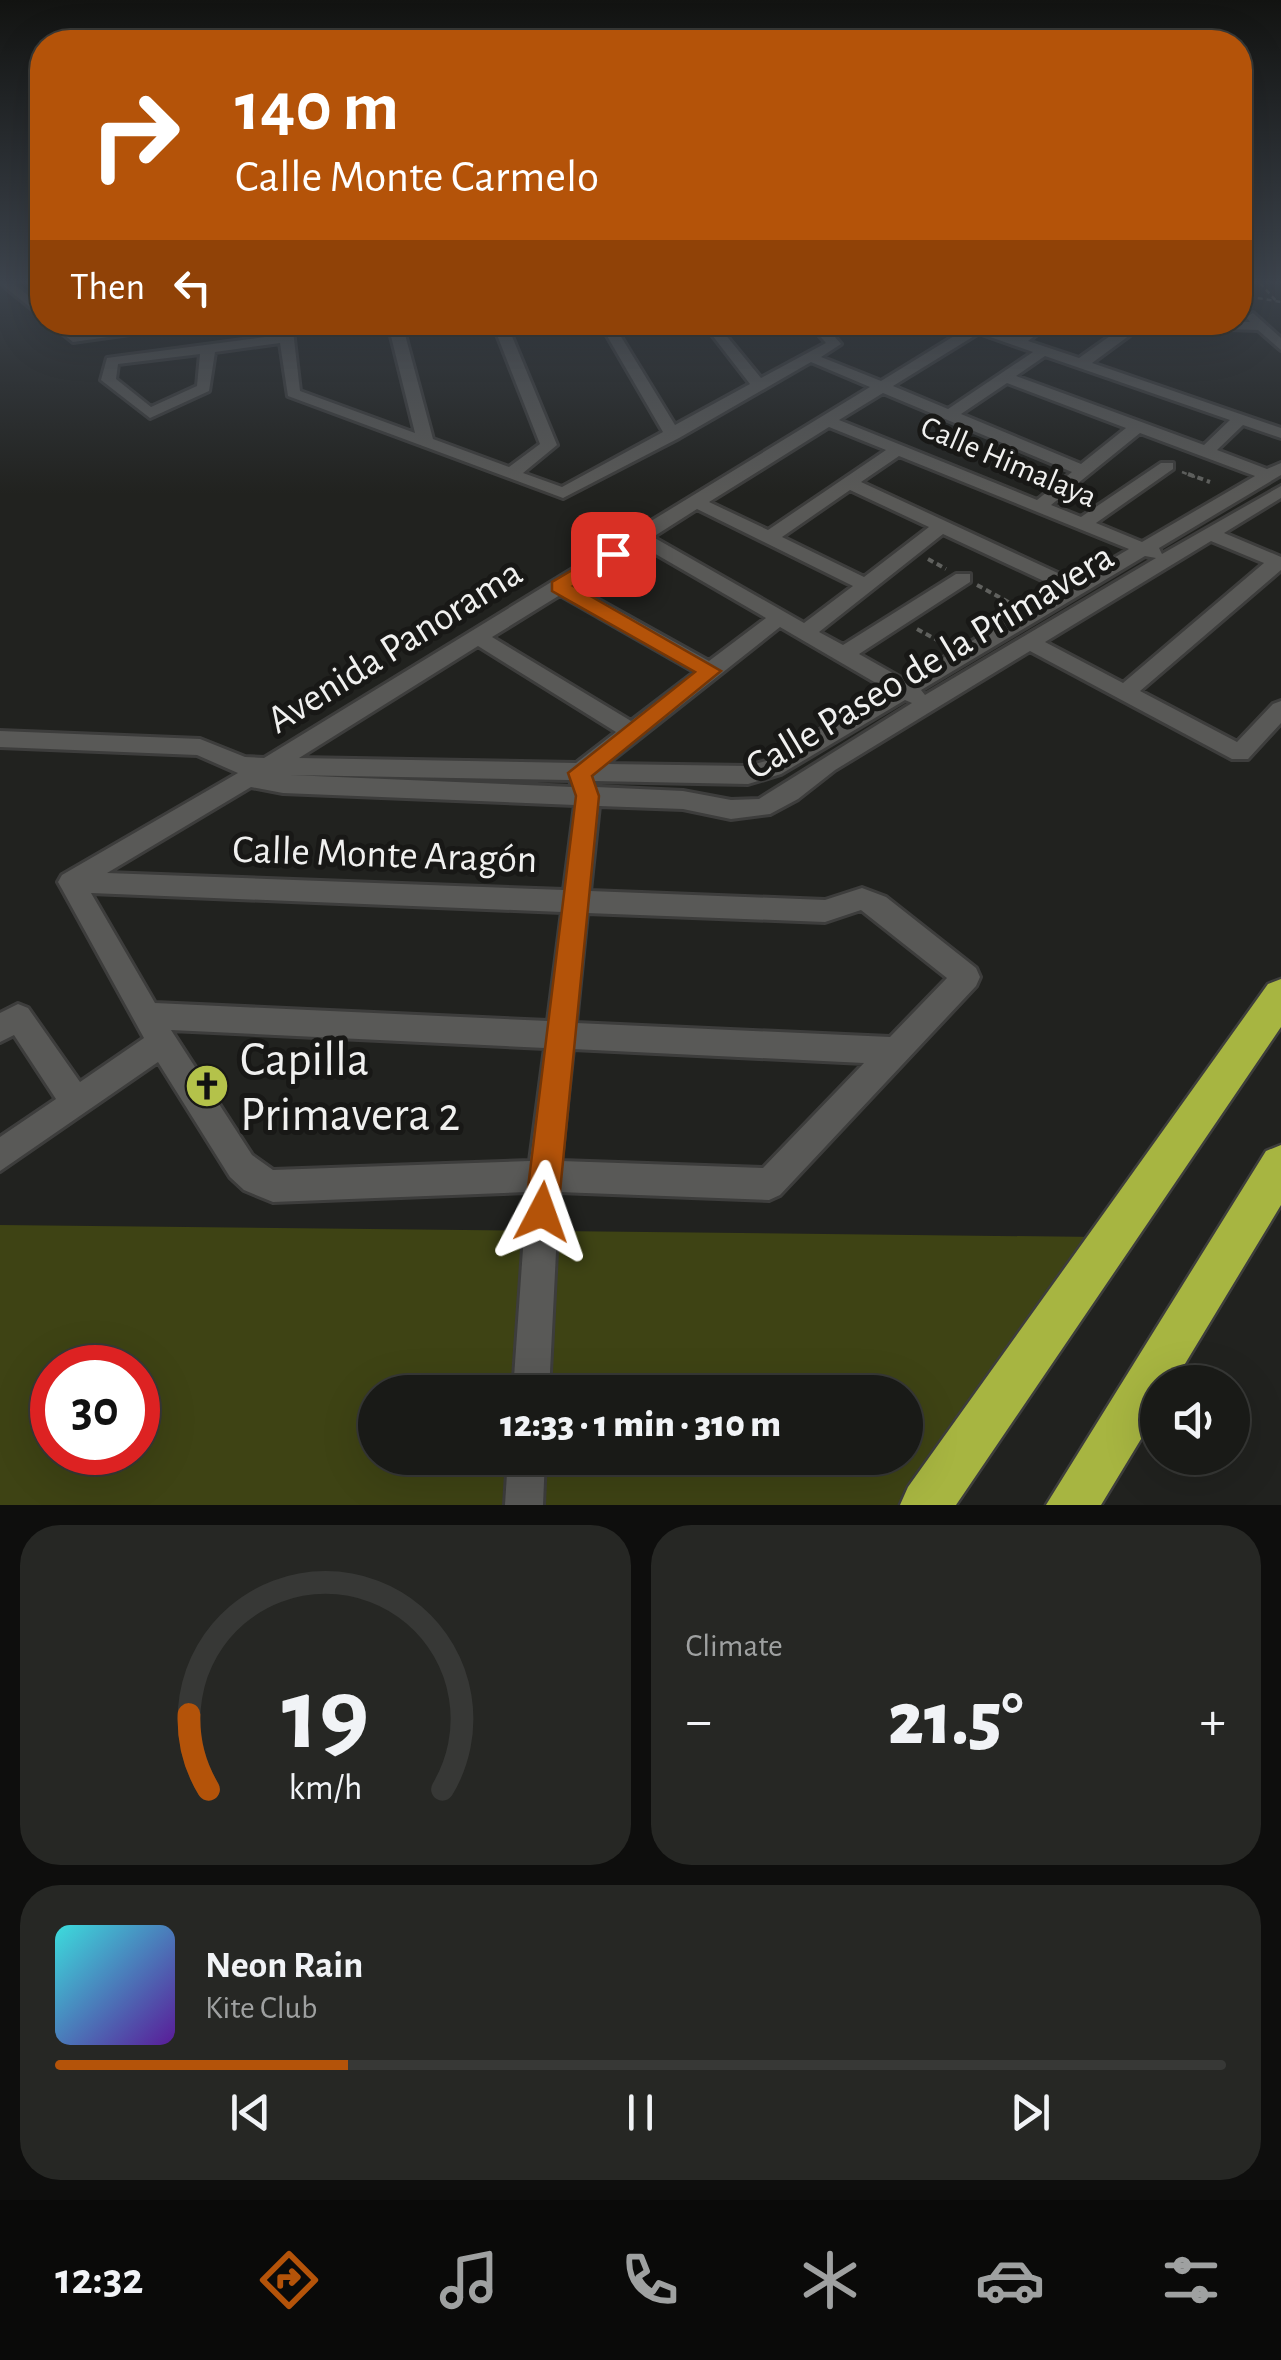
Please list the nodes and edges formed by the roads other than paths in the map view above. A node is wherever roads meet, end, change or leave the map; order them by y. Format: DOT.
graph roads {
  1 [pos="166,353"];
  2 [pos="207,353"];
  3 [pos="289,353"];
  4 [pos="403,353"];
  5 [pos="512,353"];
  6 [pos="624,353"];
  7 [pos="733,353"];
  8 [pos="817,353"];
  9 [pos="938,353"];
  10 [pos="1039,353"];
  11 [pos="1053,353"];
  12 [pos="1095,353"];
  13 [pos="810,357"];
  14 [pos="1082,363"];
  15 [pos="1005,376"];
  16 [pos="759,386"];
  17 [pos="881,389"];
  18 [pos="949,415"];
  19 [pos="1240,419"];
  20 [pos="828,420"];
  21 [pos="1138,426"];
  22 [pos="1281,433"];
  23 [pos="673,434"];
  24 [pos="426,443"];
  25 [pos="900,448"];
  26 [pos="1206,452"];
  27 [pos="1168,466"];
  28 [pos="1084,471"];
  29 [pos="510,475"];
  30 [pos="1277,478"];
  31 [pos="849,482"];
  32 [pos="696,502"];
  33 [pos="1040,506"];
  34 [pos="1083,524"];
  35 [pos="941,526"];
  36 [pos="1209,533"];
  37 [pos="770,536"];
  38 [pos="640,537"];
  39 [pos="1144,549"];
  40 [pos="1166,559"];
  41 [pos="1279,563"];
  42 [pos="963,578"];
  43 [pos="866,585"];
  44 [pos="559,586"];
  45 [pos="1076,589"];
  46 [pos="779,618"];
  47 [pos="806,633"];
  48 [pos="477,637"];
  49 [pos="1028,642"];
  50 [pos="843,655"];
  51 [pos="710,671"];
  52 [pos="904,690"];
  53 [pos="1125,693"];
  54 [pos="927,703"];
  55 [pos="1281,709"];
  56 [pos="631,731"];
  57 [pos="0,739"];
  58 [pos="272,764"];
  59 [pos="773,768"];
  60 [pos="246,772"];
  61 [pos="720,778"];
  62 [pos="583,785"];
  63 [pos="786,795"];
  64 [pos="725,810"];
  65 [pos="71,882"];
  66 [pos="576,900"];
  67 [pos="1281,996"];
  68 [pos="0,1029"];
  69 [pos="155,1029"];
  70 [pos="560,1035"];
  71 [pos="895,1051"];
  72 [pos="76,1102"];
  73 [pos="0,1156"];
  74 [pos="1281,1166"];
  75 [pos="544,1176"];
  76 [pos="532,1375"];
  77 [pos="526,1475"];
  78 [pos="524,1505"];
  79 [pos="926,1505"];
  80 [pos="1072,1505"];
  1 -- 2 [label="street"];
  3 -- 24 [label="street"];
  4 -- 24 [label="street"];
  5 -- 29 [label="street"];
  6 -- 23 [label="street"];
  7 -- 16 [label="street"];
  8 -- 13 [label="street"];
  9 -- 17 [label="street, Avenida Panorama"];
  10 -- 15 [label="street"];
  11 -- 14 [label="street"];
  12 -- 14 [label="street"];
  13 -- 16 [label="street"];
  13 -- 17 [label="street"];
  14 -- 19 [label="street"];
  15 -- 18 [label="street"];
  15 -- 21 [label="street"];
  16 -- 23 [label="street"];
  17 -- 18 [label="street"];
  17 -- 20 [label="street, Avenida Panorama"];
  18 -- 28 [label="street"];
  19 -- 22 [label="street"];
  19 -- 26 [label="street"];
  20 -- 25 [label="street, Calle Himalaya"];
  20 -- 32 [label="street, Avenida Panorama"];
  21 -- 26 [label="street"];
  21 -- 28 [label="street"];
  23 -- 29 [label="street"];
  24 -- 29 [label="street"];
  25 -- 31 [label="street"];
  25 -- 33 [label="street, Calle Himalaya"];
  26 -- 30 [label="street"];
  27 -- 34 [label="street"];
  28 -- 33 [label="street"];
  30 -- 36 [label="street, Calle Paseo de la Primavera"];
  30 -- 39 [label="street, Calle Paseo de la Primavera"];
  31 -- 35 [label="street"];
  31 -- 37 [label="street"];
  32 -- 37 [label="street"];
  32 -- 38 [label="street, Avenida Panorama"];
  33 -- 34 [label="street, Calle Himalaya"];
  34 -- 39 [label="street, Calle Himalaya"];
  35 -- 43 [label="street"];
  35 -- 45 [label="street"];
  36 -- 40 [label="street, Calle Paseo de la Primavera"];
  36 -- 41 [label="street"];
  37 -- 43 [label="street"];
  38 -- 44 [label="street, Avenida Panorama"];
  38 -- 46 [label="street"];
  39 -- 40 [label="street, Calle Himalaya"];
  39 -- 45 [label="street, Calle Paseo de la Primavera"];
  40 -- 49 [label="street, Calle Paseo de la Primavera"];
  41 -- 53 [label="street"];
  42 -- 50 [label="street"];
  43 -- 47 [label="street"];
  44 -- 48 [label="street, Avenida Panorama"];
  44 -- 51 [label="street"];
  45 -- 52 [label="street, Calle Paseo de la Primavera"];
  46 -- 47 [label="street"];
  46 -- 51 [label="street"];
  47 -- 50 [label="street"];
  48 -- 56 [label="street"];
  48 -- 58 [label="street, Avenida Panorama"];
  49 -- 53 [label="street"];
  49 -- 54 [label="street, Calle Paseo de la Primavera"];
  50 -- 52 [label="street"];
  51 -- 56 [label="street"];
  52 -- 54 [label="street"];
  52 -- 59 [label="street, Calle Paseo de la Primavera"];
  53 -- 55 [label="street"];
  54 -- 63 [label="street, Calle Paseo de la Primavera"];
  56 -- 62 [label="street"];
  57 -- 60 [label="street, Calle Paseo de la Primavera"];
  58 -- 60 [label="street, Avenida Panorama"];
  58 -- 62 [label="street, Calle Paseo de la Primavera"];
  59 -- 61 [label="street, Calle Paseo de la Primavera"];
  59 -- 63 [label="street"];
  60 -- 62 [label="street, Calle Paseo de la Primavera"];
  60 -- 65 [label="street, Avenida Panorama"];
  61 -- 62 [label="street, Calle Paseo de la Primavera"];
  61 -- 64 [label="street"];
  62 -- 64 [label="street, Calle Paseo de la Primavera"];
  62 -- 66 [label="street"];
  63 -- 64 [label="street, Calle Paseo de la Primavera"];
  65 -- 66 [label="street, Calle Monte Aragón"];
  65 -- 69 [label="street"];
  66 -- 70 [label="street"];
  66 -- 71 [label="street, Calle Monte Aragón"];
  67 -- 79 [label="highway"];
  68 -- 72 [label="street"];
  69 -- 70 [label="street"];
  69 -- 72 [label="street"];
  69 -- 75 [label="street"];
  70 -- 71 [label="street"];
  70 -- 75 [label="street"];
  71 -- 75 [label="street"];
  72 -- 73 [label="street"];
  74 -- 80 [label="highway"];
  75 -- 76 [label="street"];
  77 -- 78 [label="street"];
}
